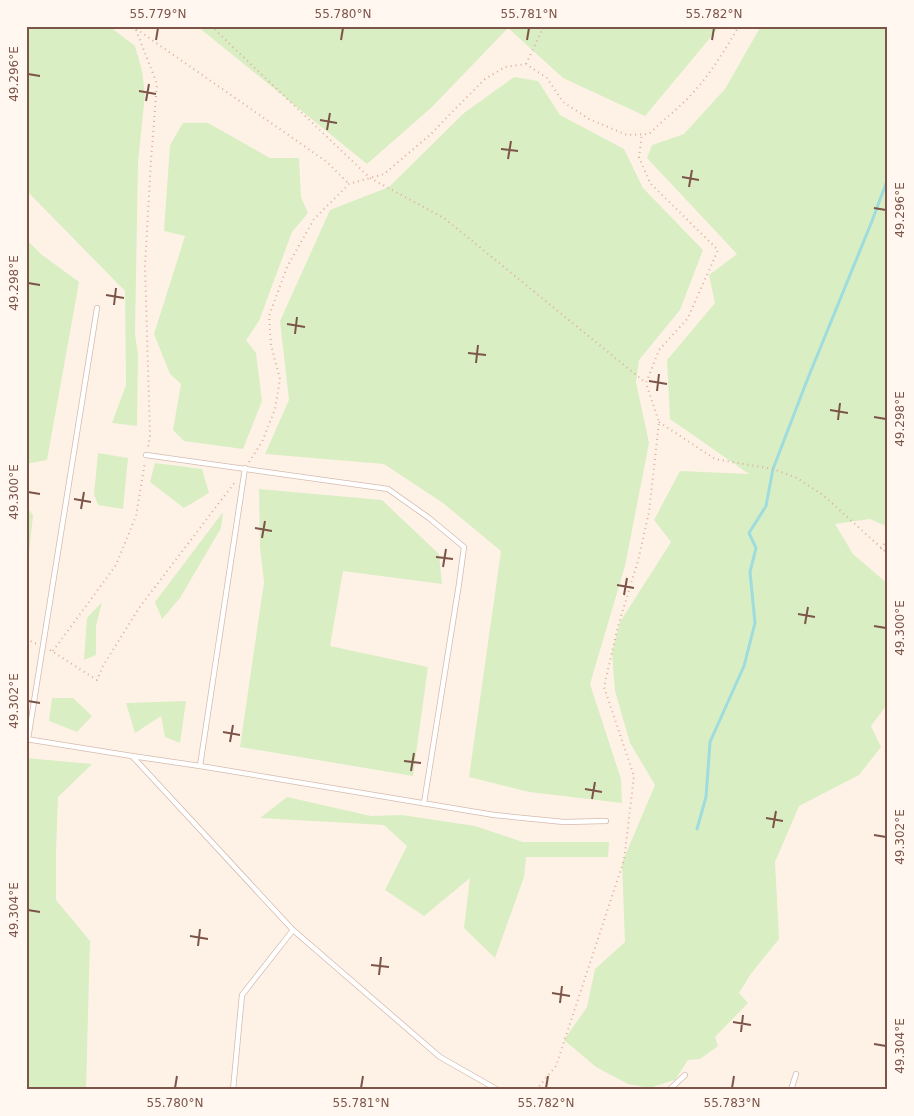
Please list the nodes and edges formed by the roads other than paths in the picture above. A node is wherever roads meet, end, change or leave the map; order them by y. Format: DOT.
graph roads {
  1 [pos="97,308"];
  2 [pos="146,455"];
  3 [pos="246,468"];
  4 [pos="27,739"];
  5 [pos="132,756"];
  6 [pos="200,766"];
  7 [pos="424,803"];
  8 [pos="606,821"];
  9 [pos="292,930"];
  10 [pos="796,1074"];
  11 [pos="685,1075"];
  12 [pos="233,1090"];
  13 [pos="498,1090"];
  14 [pos="669,1090"];
  15 [pos="791,1090"];
  1 -- 4 [label="lane"];
  2 -- 3 [label="lane"];
  3 -- 6 [label="lane"];
  3 -- 7 [label="lane"];
  4 -- 5 [label="lane"];
  5 -- 6 [label="lane"];
  5 -- 9 [label="lane"];
  6 -- 7 [label="lane"];
  7 -- 8 [label="lane"];
  9 -- 12 [label="lane"];
  9 -- 13 [label="lane"];
  10 -- 15 [label="lane"];
  11 -- 14 [label="lane"];
}
